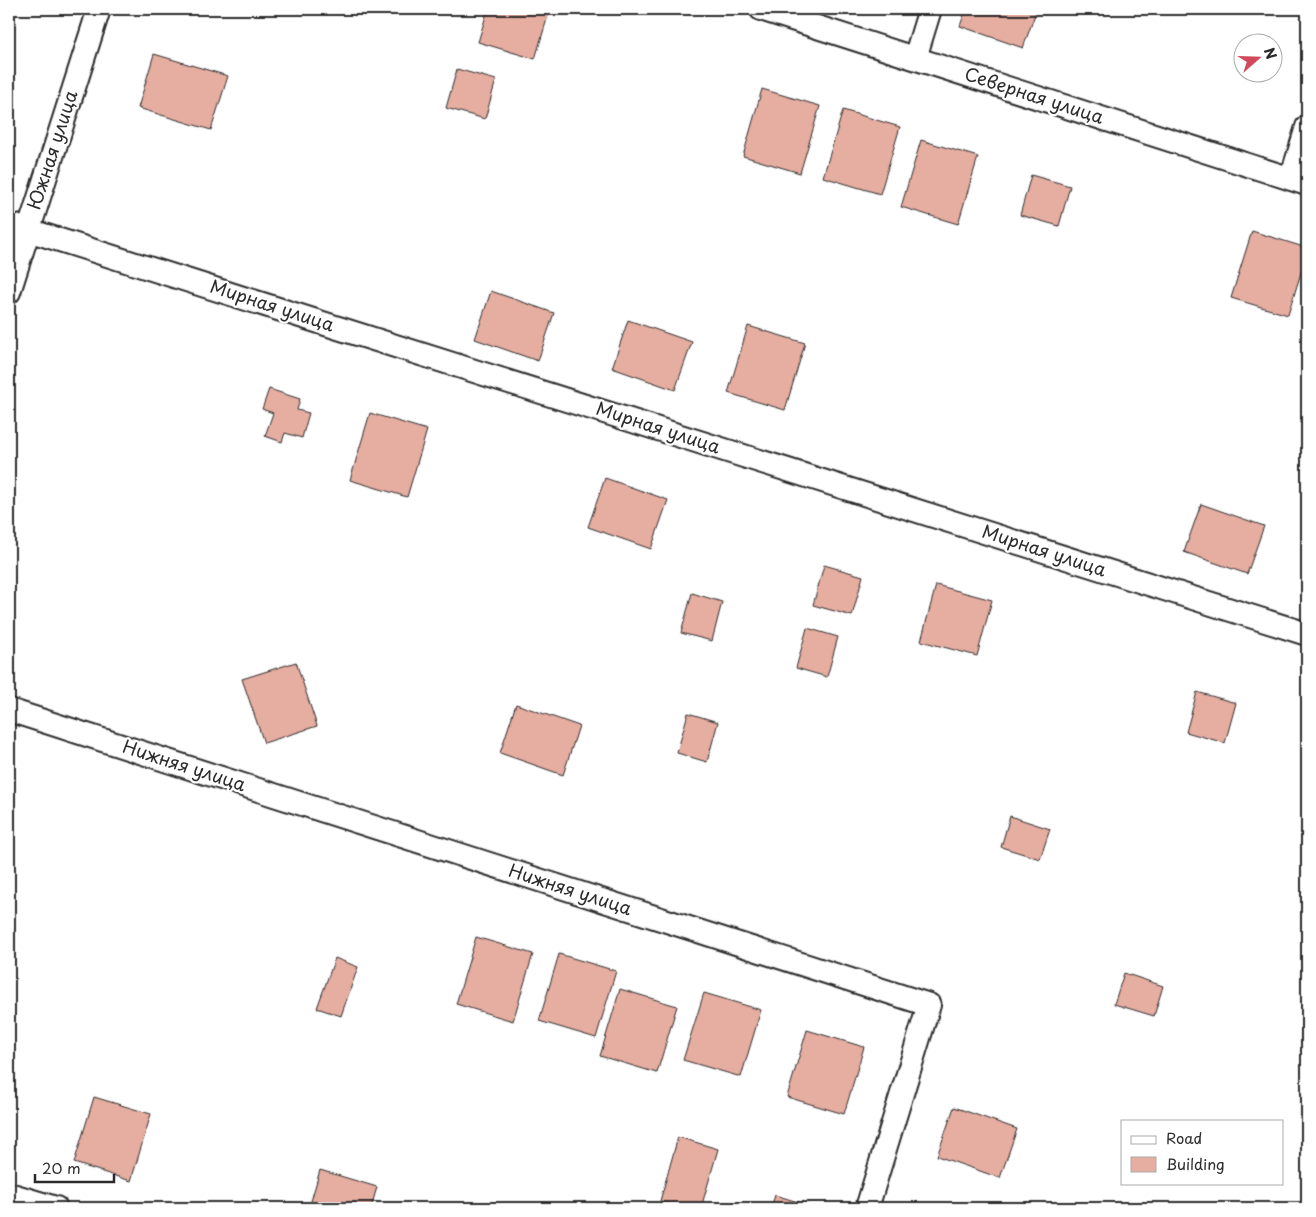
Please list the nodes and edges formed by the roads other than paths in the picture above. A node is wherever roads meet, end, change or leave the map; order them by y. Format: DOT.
graph roads {
  1 [pos="99,9"];
  2 [pos="761,9"];
  3 [pos="930,9"];
  4 [pos="916,58"];
  5 [pos="1307,127"];
  6 [pos="1299,181"];
  7 [pos="18,226"];
  8 [pos="9,292"];
  9 [pos="1307,634"];
  10 [pos="9,710"];
  11 [pos="9,1194"];
  12 [pos="56,1208"];
  13 [pos="867,1208"];
  1 -- 7 [label="street, Южная улица"];
  2 -- 4 [label="street, Северная улица"];
  3 -- 4 [label="street"];
  4 -- 6 [label="street, Северная улица"];
  5 -- 6 [label="street"];
  7 -- 8 [label="street, Южная улица"];
  7 -- 9 [label="street, Мирная улица"];
  10 -- 13 [label="street, Нижняя улица"];
  11 -- 12 [label="street"];
}
